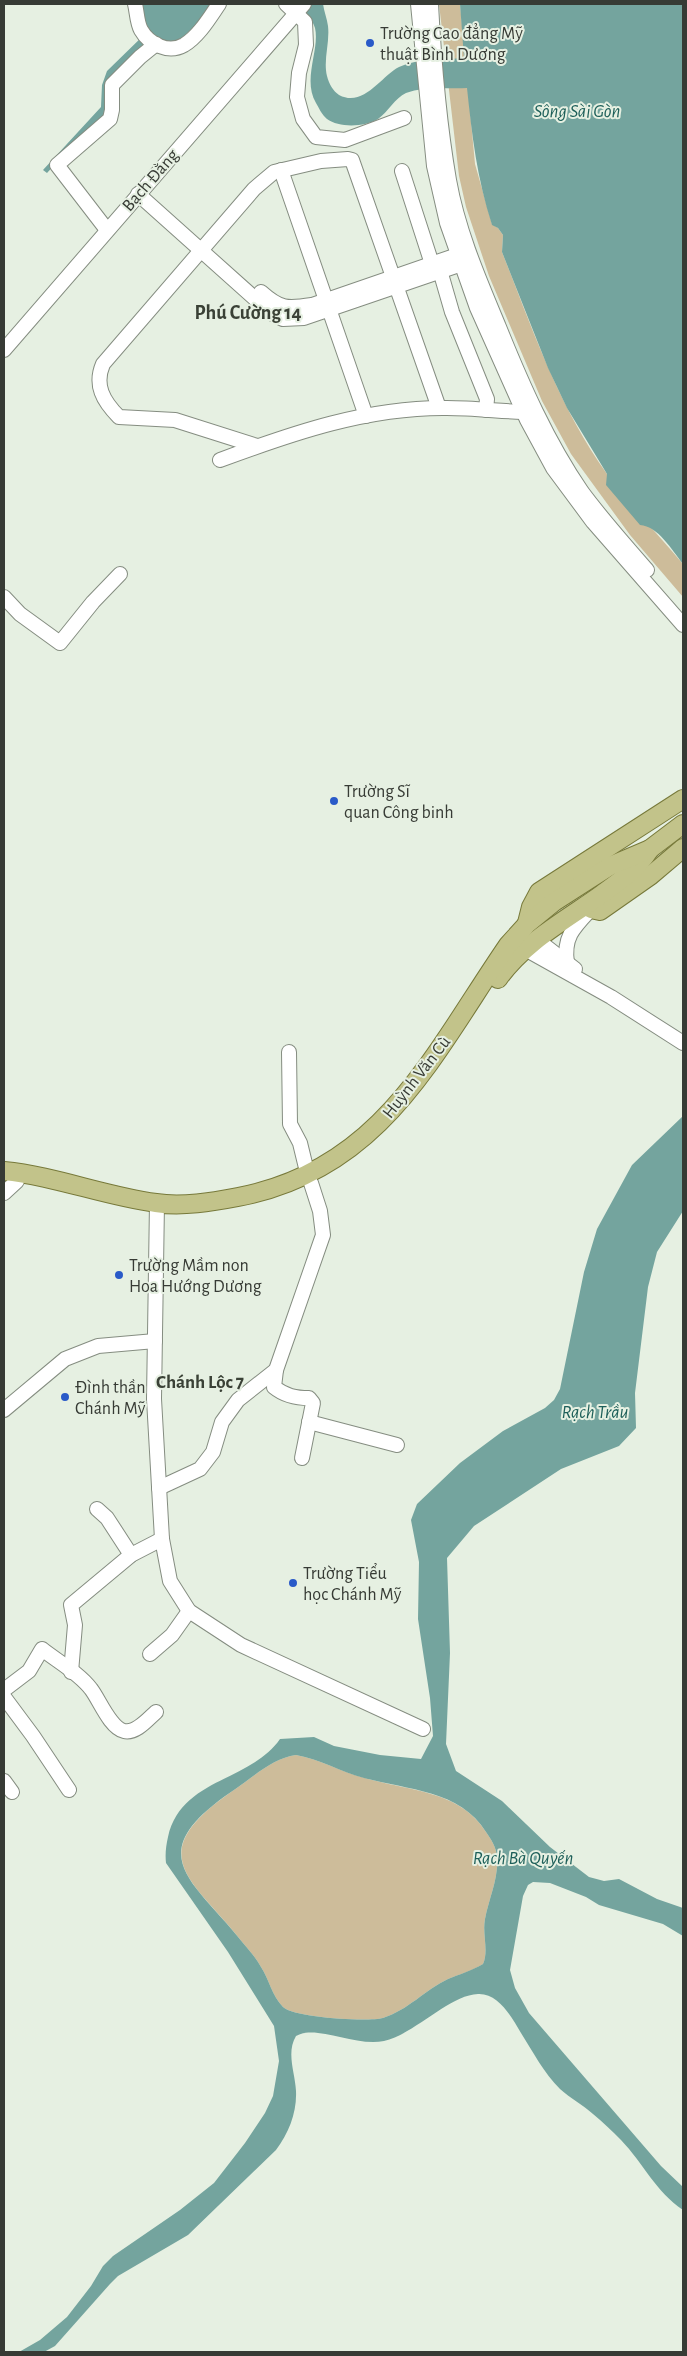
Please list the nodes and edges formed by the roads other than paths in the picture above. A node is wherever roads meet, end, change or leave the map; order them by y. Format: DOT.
graph roads {
  1 [pos="135,4"];
  2 [pos="219,4"];
  3 [pos="418,4"];
  4 [pos="430,4"];
  5 [pos="296,8"];
  6 [pos="150,40"];
  7 [pos="404,118"];
  8 [pos="281,170"];
  9 [pos="402,171"];
  10 [pos="141,191"];
  11 [pos="107,230"];
  12 [pos="203,247"];
  13 [pos="465,258"];
  14 [pos="436,268"];
  15 [pos="395,282"];
  16 [pos="327,305"];
  17 [pos="10,335"];
  18 [pos="4,350"];
  19 [pos="439,408"];
  20 [pos="486,410"];
  21 [pos="523,412"];
  22 [pos="366,416"];
  23 [pos="257,446"];
  24 [pos="220,460"];
  25 [pos="601,524"];
  26 [pos="120,574"];
  27 [pos="4,596"];
  28 [pos="683,613"];
  29 [pos="683,625"];
  30 [pos="683,799"];
  31 [pos="683,824"];
  32 [pos="683,848"];
  33 [pos="650,849"];
  34 [pos="583,911"];
  35 [pos="529,916"];
  36 [pos="525,942"];
  37 [pos="567,963"];
  38 [pos="611,997"];
  39 [pos="683,1043"];
  40 [pos="289,1052"];
  41 [pos="310,1179"];
  42 [pos="11,1180"];
  43 [pos="157,1207"];
  44 [pos="155,1341"];
  45 [pos="276,1370"];
  46 [pos="4,1410"];
  47 [pos="308,1422"];
  48 [pos="397,1446"];
  49 [pos="302,1458"];
  50 [pos="159,1488"];
  51 [pos="97,1509"];
  52 [pos="162,1539"];
  53 [pos="131,1555"];
  54 [pos="189,1611"];
  55 [pos="150,1654"];
  56 [pos="71,1672"];
  57 [pos="4,1690"];
  58 [pos="4,1697"];
  59 [pos="156,1712"];
  60 [pos="423,1729"];
  61 [pos="4,1780"];
  62 [pos="69,1790"];
  63 [pos="12,1792"];
  1 -- 6 [label="street"];
  2 -- 6 [label="street"];
  3 -- 13 [label="street"];
  4 -- 13 [label="street"];
  5 -- 7 [label="street"];
  5 -- 10 [label="street, Bạch Đằng"];
  6 -- 11 [label="street"];
  8 -- 12 [label="street"];
  8 -- 15 [label="street"];
  8 -- 16 [label="street"];
  9 -- 14 [label="street"];
  10 -- 11 [label="street, Bạch Đằng"];
  10 -- 12 [label="street"];
  11 -- 17 [label="street, Bạch Đằng"];
  12 -- 16 [label="street"];
  12 -- 23 [label="street"];
  13 -- 14 [label="street"];
  13 -- 21 [label="street"];
  13 -- 25 [label="street"];
  14 -- 15 [label="street"];
  14 -- 20 [label="street"];
  15 -- 16 [label="street"];
  15 -- 19 [label="street"];
  16 -- 22 [label="street"];
  17 -- 18 [label="street, Bạch Đằng"];
  19 -- 20 [label="street"];
  19 -- 22 [label="street"];
  20 -- 21 [label="street"];
  21 -- 25 [label="street"];
  22 -- 23 [label="street"];
  23 -- 24 [label="street"];
  25 -- 28 [label="street"];
  25 -- 29 [label="street"];
  26 -- 27 [label="street"];
  30 -- 35 [label="main road"];
  31 -- 33 [label="main road"];
  32 -- 34 [label="main road"];
  33 -- 34 [label="main road"];
  33 -- 35 [label="main road"];
  34 -- 36 [label="main road"];
  34 -- 37 [label="street"];
  35 -- 36 [label="main road"];
  36 -- 37 [label="street"];
  36 -- 38 [label="street"];
  36 -- 41 [label="main road"];
  37 -- 38 [label="street"];
  38 -- 39 [label="street"];
  40 -- 41 [label="street"];
  41 -- 43 [label="main road"];
  41 -- 45 [label="street"];
  42 -- 43 [label="main road"];
  43 -- 44 [label="street"];
  44 -- 46 [label="street"];
  44 -- 50 [label="street"];
  45 -- 47 [label="street"];
  45 -- 50 [label="street"];
  47 -- 48 [label="street"];
  47 -- 49 [label="street"];
  50 -- 52 [label="street"];
  51 -- 53 [label="street"];
  52 -- 53 [label="street"];
  52 -- 54 [label="street"];
  53 -- 56 [label="street"];
  54 -- 55 [label="street"];
  54 -- 60 [label="street"];
  56 -- 57 [label="street"];
  56 -- 59 [label="street"];
  58 -- 62 [label="street"];
  61 -- 63 [label="street"];
}
